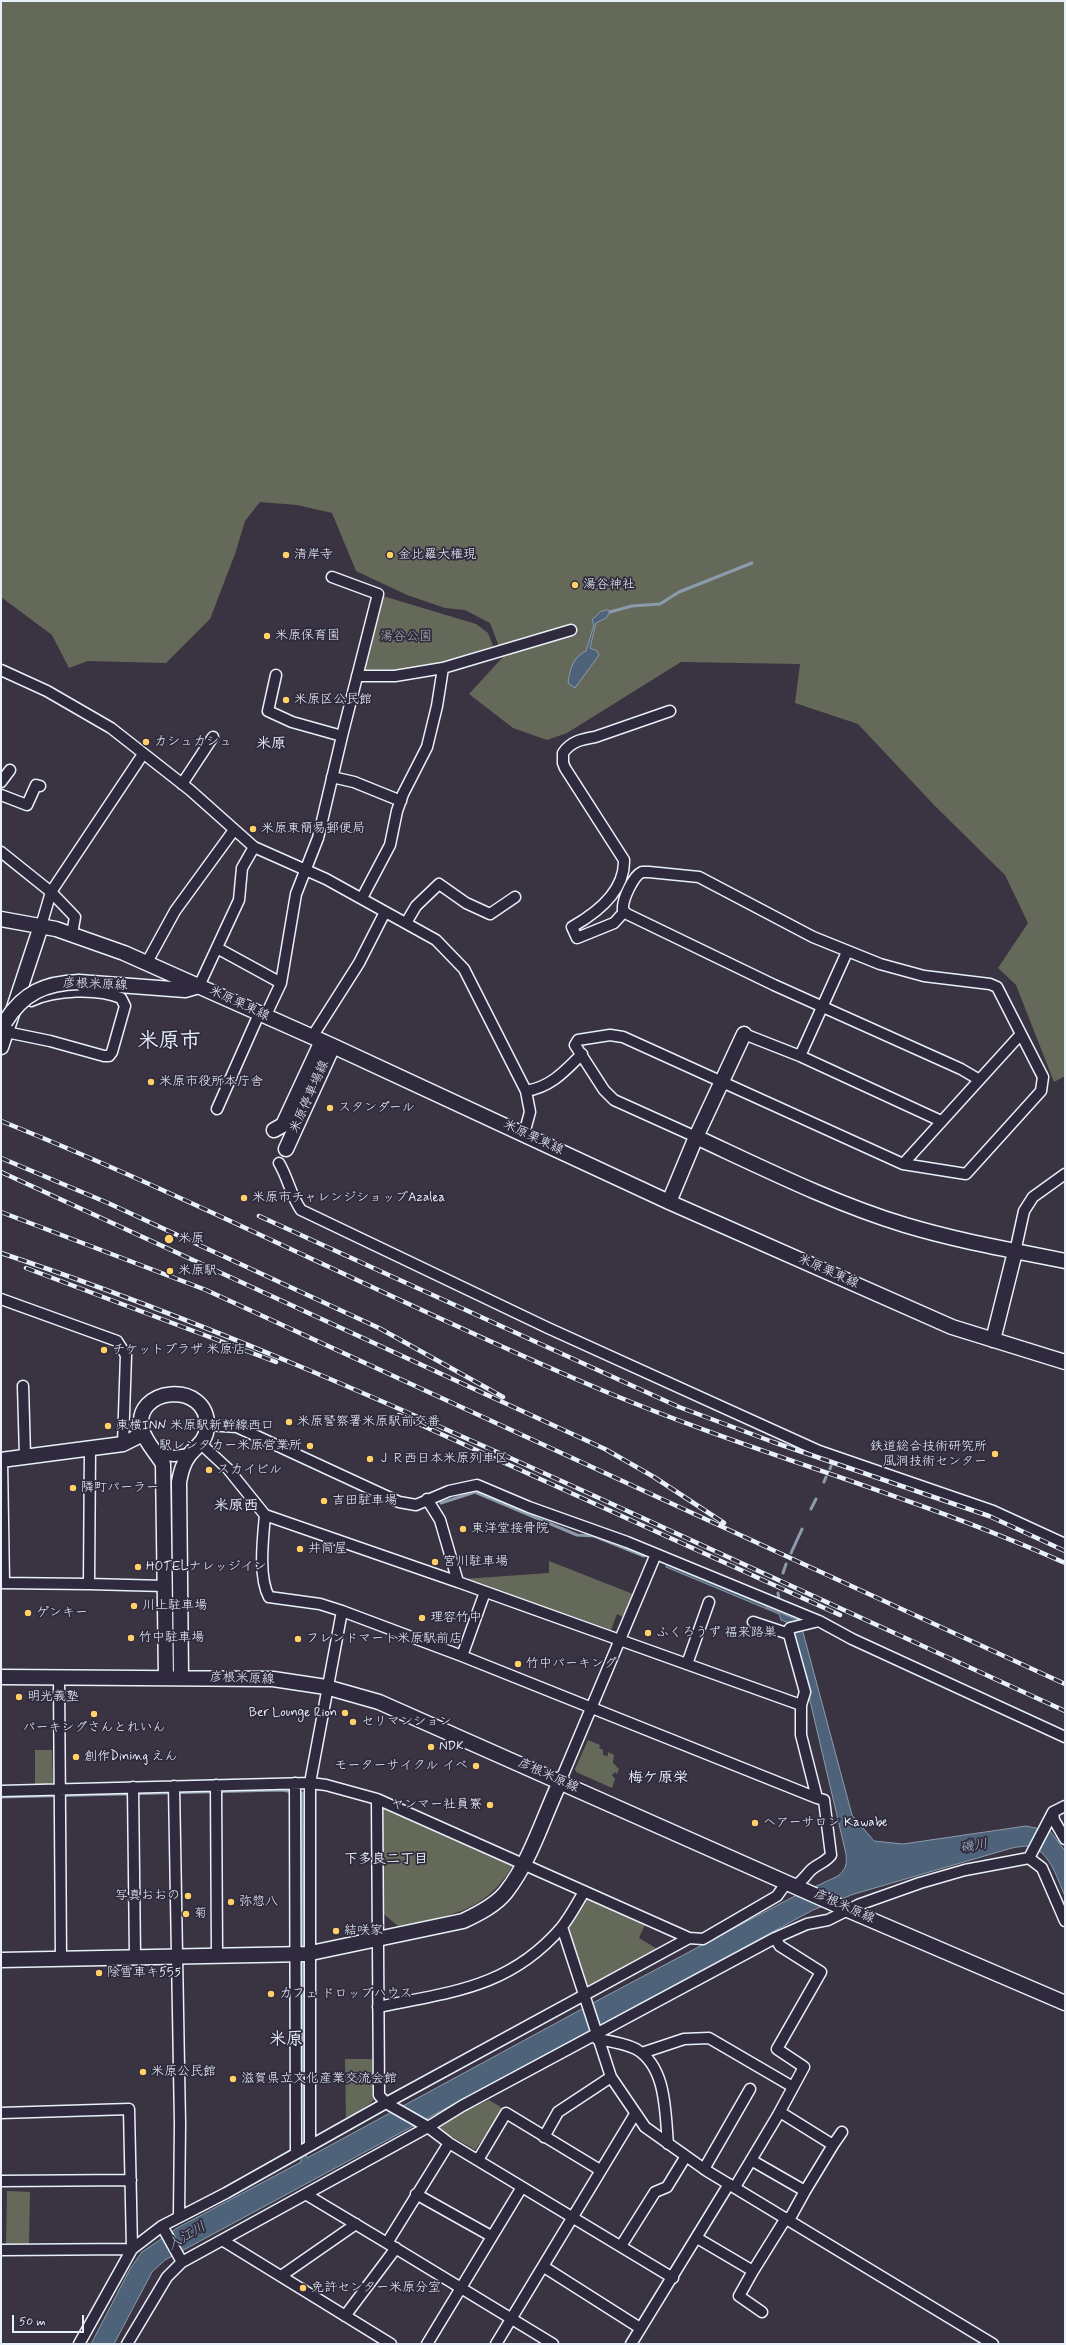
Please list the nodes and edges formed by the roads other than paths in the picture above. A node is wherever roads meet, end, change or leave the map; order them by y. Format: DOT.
graph roads {
  1 [pos="332,577"];
  2 [pos="571,630"];
  3 [pos="443,668"];
  4 [pos="1,670"];
  5 [pos="276,675"];
  6 [pos="357,676"];
  7 [pos="670,711"];
  8 [pos="214,736"];
  9 [pos="342,736"];
  10 [pos="143,754"];
  11 [pos="10,770"];
  12 [pos="332,777"];
  13 [pos="1,782"];
  14 [pos="182,784"];
  15 [pos="40,786"];
  16 [pos="1,795"];
  17 [pos="401,801"];
  18 [pos="234,830"];
  19 [pos="254,847"];
  20 [pos="1,852"];
  21 [pos="305,871"];
  22 [pos="51,892"];
  23 [pos="515,897"];
  24 [pos="362,898"];
  25 [pos="386,912"];
  26 [pos="624,912"];
  27 [pos="1,919"];
  28 [pos="406,923"];
  29 [pos="41,926"];
  30 [pos="72,934"];
  31 [pos="217,948"];
  32 [pos="847,952"];
  33 [pos="146,964"];
  34 [pos="281,982"];
  35 [pos="199,986"];
  36 [pos="822,1006"];
  37 [pos="262,1015"];
  38 [pos="5,1022"];
  39 [pos="744,1034"];
  40 [pos="1021,1034"];
  41 [pos="322,1041"];
  42 [pos="1,1047"];
  43 [pos="582,1054"];
  44 [pos="800,1056"];
  45 [pos="978,1079"];
  46 [pos="722,1082"];
  47 [pos="526,1091"];
  48 [pos="217,1109"];
  49 [pos="941,1122"];
  50 [pos="274,1130"];
  51 [pos="524,1134"];
  52 [pos="696,1137"];
  53 [pos="286,1149"];
  54 [pos="279,1163"];
  55 [pos="903,1164"];
  56 [pos="1065,1174"];
  57 [pos="669,1202"];
  58 [pos="1015,1252"];
  59 [pos="1065,1261"];
  60 [pos="1,1299"];
  61 [pos="993,1340"];
  62 [pos="1065,1362"];
  63 [pos="23,1386"];
  64 [pos="207,1425"];
  65 [pos="143,1434"];
  66 [pos="124,1444"];
  67 [pos="201,1444"];
  68 [pos="90,1447"];
  69 [pos="157,1454"];
  70 [pos="190,1454"];
  71 [pos="25,1456"];
  72 [pos="2,1460"];
  73 [pos="427,1499"];
  74 [pos="265,1515"];
  75 [pos="1065,1544"];
  76 [pos="656,1554"];
  77 [pos="458,1582"];
  78 [pos="3,1583"];
  79 [pos="90,1584"];
  80 [pos="165,1586"];
  81 [pos="485,1592"];
  82 [pos="709,1602"];
  83 [pos="342,1610"];
  84 [pos="818,1621"];
  85 [pos="753,1622"];
  86 [pos="790,1631"];
  87 [pos="620,1640"];
  88 [pos="462,1656"];
  89 [pos="687,1664"];
  90 [pos="1,1677"];
  91 [pos="59,1677"];
  92 [pos="166,1677"];
  93 [pos="182,1677"];
  94 [pos="326,1688"];
  95 [pos="801,1705"];
  96 [pos="591,1709"];
  97 [pos="1065,1737"];
  98 [pos="560,1782"];
  99 [pos="310,1783"];
  100 [pos="295,1784"];
  101 [pos="216,1790"];
  102 [pos="1,1791"];
  103 [pos="174,1791"];
  104 [pos="133,1792"];
  105 [pos="61,1794"];
  106 [pos="817,1798"];
  107 [pos="377,1799"];
  108 [pos="1065,1806"];
  109 [pos="1052,1815"];
  110 [pos="1065,1839"];
  111 [pos="1031,1856"];
  112 [pos="523,1865"];
  113 [pos="794,1885"];
  114 [pos="584,1892"];
  115 [pos="845,1908"];
  116 [pos="1065,1921"];
  117 [pos="562,1927"];
  118 [pos="689,1938"];
  119 [pos="774,1938"];
  120 [pos="378,1939"];
  121 [pos="303,1954"];
  122 [pos="216,1955"];
  123 [pos="176,1957"];
  124 [pos="135,1958"];
  125 [pos="61,1959"];
  126 [pos="1,1960"];
  127 [pos="585,1999"];
  128 [pos="1065,2003"];
  129 [pos="378,2006"];
  130 [pos="596,2035"];
  131 [pos="642,2053"];
  132 [pos="611,2077"];
  133 [pos="794,2087"];
  134 [pos="750,2088"];
  135 [pos="390,2105"];
  136 [pos="780,2112"];
  137 [pos="1,2113"];
  138 [pos="635,2114"];
  139 [pos="425,2125"];
  140 [pos="842,2132"];
  141 [pos="544,2137"];
  142 [pos="449,2143"];
  143 [pos="668,2144"];
  144 [pos="833,2145"];
  145 [pos="303,2148"];
  146 [pos="686,2156"];
  147 [pos="478,2160"];
  148 [pos="751,2160"];
  149 [pos="704,2169"];
  150 [pos="600,2170"];
  151 [pos="1,2179"];
  152 [pos="130,2180"];
  153 [pos="1,2185"];
  154 [pos="732,2185"];
  155 [pos="522,2187"];
  156 [pos="805,2191"];
  157 [pos="306,2194"];
  158 [pos="416,2194"];
  159 [pos="179,2215"];
  160 [pos="574,2217"];
  161 [pos="787,2219"];
  162 [pos="356,2224"];
  163 [pos="164,2230"];
  164 [pos="491,2236"];
  165 [pos="696,2238"];
  166 [pos="222,2240"];
  167 [pos="387,2243"];
  168 [pos="621,2246"];
  169 [pos="396,2248"];
  170 [pos="132,2249"];
  171 [pos="1,2250"];
  172 [pos="180,2259"];
  173 [pos="544,2267"];
  174 [pos="753,2271"];
  175 [pos="281,2276"];
  176 [pos="673,2278"];
  177 [pos="462,2288"];
  178 [pos="762,2312"];
  179 [pos="345,2316"];
  180 [pos="511,2319"];
  181 [pos="640,2328"];
  182 [pos="79,2344"];
  183 [pos="127,2344"];
  184 [pos="391,2344"];
  185 [pos="427,2344"];
  186 [pos="496,2344"];
  187 [pos="553,2344"];
  188 [pos="631,2344"];
  189 [pos="993,2344"];
  1 -- 6 [label="street"];
  2 -- 3 [label="street"];
  3 -- 6 [label="street"];
  3 -- 17 [label="street"];
  4 -- 10 [label="street"];
  5 -- 9 [label="street"];
  6 -- 9 [label="street"];
  7 -- 26 [label="street"];
  8 -- 14 [label="street"];
  9 -- 12 [label="street"];
  10 -- 14 [label="street"];
  10 -- 22 [label="street"];
  11 -- 13 [label="street"];
  12 -- 17 [label="street"];
  12 -- 21 [label="street"];
  14 -- 18 [label="street"];
  15 -- 16 [label="street"];
  17 -- 24 [label="street"];
  18 -- 19 [label="street"];
  18 -- 33 [label="street"];
  19 -- 21 [label="street"];
  19 -- 31 [label="street"];
  20 -- 22 [label="street"];
  21 -- 24 [label="street"];
  21 -- 34 [label="street"];
  22 -- 29 [label="street"];
  22 -- 30 [label="street"];
  23 -- 28 [label="street"];
  24 -- 25 [label="street"];
  25 -- 28 [label="street"];
  25 -- 41 [label="street"];
  26 -- 32 [label="street"];
  26 -- 36 [label="street"];
  27 -- 29 [label="main road, 米原栗東線"];
  28 -- 47 [label="street"];
  29 -- 30 [label="main road, 米原栗東線"];
  29 -- 38 [label="main road"];
  30 -- 33 [label="main road, 米原栗東線"];
  31 -- 34 [label="street"];
  31 -- 35 [label="street"];
  32 -- 36 [label="street"];
  32 -- 40 [label="street"];
  33 -- 35 [label="main road, 米原栗東線"];
  34 -- 37 [label="street"];
  35 -- 37 [label="main road, 米原栗東線"];
  35 -- 38 [label="main road, 彦根米原線, bridge"];
  36 -- 44 [label="street"];
  36 -- 45 [label="street"];
  37 -- 41 [label="main road, 米原栗東線"];
  37 -- 48 [label="street"];
  38 -- 38 [label="street"];
  38 -- 42 [label="main road"];
  39 -- 44 [label="street"];
  39 -- 46 [label="main road"];
  40 -- 45 [label="street"];
  40 -- 55 [label="street"];
  41 -- 50 [label="main road, 米原停車場線"];
  41 -- 51 [label="main road, 米原栗東線"];
  41 -- 53 [label="main road, 米原停車場線"];
  43 -- 46 [label="street"];
  43 -- 47 [label="street"];
  43 -- 52 [label="street"];
  44 -- 49 [label="street"];
  45 -- 49 [label="street"];
  46 -- 52 [label="main road"];
  46 -- 55 [label="street"];
  47 -- 51 [label="street"];
  49 -- 55 [label="street"];
  51 -- 57 [label="main road, 米原栗東線"];
  52 -- 57 [label="main road"];
  52 -- 58 [label="main road"];
  54 -- 75 [label="street"];
  56 -- 58 [label="street"];
  57 -- 61 [label="main road, 米原栗東線"];
  58 -- 59 [label="main road"];
  58 -- 61 [label="main road"];
  60 -- 66 [label="street"];
  61 -- 62 [label="main road, 米原栗東線"];
  63 -- 71 [label="street"];
  64 -- 65 [label="main road"];
  64 -- 67 [label="main road"];
  64 -- 73 [label="street"];
  65 -- 66 [label="main road"];
  65 -- 69 [label="main road"];
  66 -- 68 [label="main road"];
  67 -- 70 [label="main road"];
  67 -- 74 [label="street"];
  68 -- 71 [label="main road"];
  68 -- 79 [label="street"];
  69 -- 70 [label="street"];
  69 -- 80 [label="main road"];
  70 -- 93 [label="main road"];
  71 -- 72 [label="main road"];
  72 -- 78 [label="street"];
  73 -- 76 [label="street"];
  73 -- 77 [label="street"];
  74 -- 77 [label="street"];
  74 -- 83 [label="street"];
  76 -- 84 [label="street"];
  76 -- 87 [label="street"];
  77 -- 81 [label="street"];
  78 -- 79 [label="street"];
  79 -- 80 [label="street"];
  80 -- 92 [label="main road"];
  81 -- 87 [label="street"];
  81 -- 88 [label="street"];
  82 -- 89 [label="street"];
  83 -- 88 [label="street"];
  83 -- 94 [label="street"];
  84 -- 86 [label="street"];
  84 -- 97 [label="street"];
  85 -- 86 [label="street"];
  86 -- 95 [label="street"];
  87 -- 89 [label="street"];
  87 -- 96 [label="street"];
  88 -- 96 [label="street"];
  89 -- 95 [label="street"];
  90 -- 91 [label="main road, 彦根米原線"];
  91 -- 92 [label="main road, 彦根米原線"];
  91 -- 105 [label="street"];
  92 -- 93 [label="main road, 彦根米原線"];
  93 -- 94 [label="main road, 彦根米原線"];
  94 -- 98 [label="main road, 彦根米原線"];
  94 -- 99 [label="street"];
  95 -- 106 [label="street"];
  96 -- 98 [label="street"];
  96 -- 106 [label="street"];
  98 -- 112 [label="main road"];
  98 -- 113 [label="main road, 彦根米原線"];
  99 -- 100 [label="street"];
  99 -- 107 [label="street"];
  99 -- 121 [label="street"];
  100 -- 101 [label="street"];
  100 -- 121 [label="street"];
  101 -- 103 [label="street"];
  101 -- 122 [label="street"];
  102 -- 105 [label="street"];
  103 -- 104 [label="street"];
  103 -- 123 [label="street"];
  104 -- 105 [label="street"];
  104 -- 124 [label="street"];
  105 -- 125 [label="street"];
  106 -- 113 [label="street"];
  107 -- 112 [label="street"];
  107 -- 120 [label="street"];
  108 -- 109 [label="street"];
  109 -- 110 [label="street"];
  109 -- 111 [label="street"];
  111 -- 115 [label="street"];
  111 -- 116 [label="street"];
  112 -- 114 [label="street"];
  112 -- 120 [label="main road"];
  113 -- 115 [label="main road, 彦根米原線"];
  113 -- 118 [label="street"];
  114 -- 117 [label="street"];
  114 -- 118 [label="street"];
  115 -- 119 [label="street"];
  115 -- 128 [label="main road, 彦根米原線"];
  117 -- 127 [label="street"];
  117 -- 129 [label="street"];
  118 -- 127 [label="street"];
  119 -- 130 [label="street"];
  119 -- 133 [label="street"];
  120 -- 121 [label="main road"];
  120 -- 129 [label="street"];
  121 -- 122 [label="main road"];
  121 -- 145 [label="street"];
  121 -- 145 [label="street"];
  122 -- 123 [label="main road"];
  123 -- 124 [label="main road"];
  123 -- 159 [label="street"];
  124 -- 125 [label="main road"];
  125 -- 126 [label="main road"];
  127 -- 130 [label="street"];
  127 -- 135 [label="street"];
  129 -- 135 [label="street"];
  130 -- 131 [label="street"];
  130 -- 132 [label="street"];
  130 -- 139 [label="street"];
  131 -- 133 [label="street"];
  131 -- 143 [label="street"];
  132 -- 138 [label="street"];
  132 -- 141 [label="street"];
  133 -- 136 [label="street"];
  134 -- 149 [label="street"];
  135 -- 139 [label="street"];
  135 -- 145 [label="street"];
  136 -- 144 [label="street"];
  136 -- 148 [label="street"];
  137 -- 152 [label="street"];
  138 -- 143 [label="street"];
  138 -- 150 [label="street"];
  139 -- 142 [label="street"];
  139 -- 157 [label="street"];
  140 -- 144 [label="street"];
  141 -- 147 [label="street"];
  141 -- 150 [label="street"];
  142 -- 147 [label="street"];
  142 -- 158 [label="street"];
  143 -- 146 [label="street"];
  144 -- 156 [label="street"];
  145 -- 159 [label="street"];
  146 -- 149 [label="street"];
  146 -- 168 [label="street"];
  147 -- 155 [label="street"];
  148 -- 154 [label="street"];
  148 -- 156 [label="street"];
  149 -- 154 [label="street"];
  150 -- 160 [label="street"];
  151 -- 152 [label="street"];
  151 -- 153 [label="street"];
  152 -- 170 [label="street"];
  154 -- 161 [label="street"];
  154 -- 165 [label="street"];
  155 -- 160 [label="street"];
  155 -- 164 [label="street"];
  156 -- 161 [label="street"];
  157 -- 162 [label="street"];
  157 -- 166 [label="street"];
  158 -- 164 [label="street"];
  158 -- 167 [label="street"];
  159 -- 163 [label="street"];
  160 -- 168 [label="street"];
  160 -- 173 [label="street"];
  161 -- 174 [label="street"];
  161 -- 189 [label="street"];
  162 -- 167 [label="street"];
  162 -- 175 [label="street"];
  163 -- 170 [label="street"];
  163 -- 172 [label="street"];
  164 -- 177 [label="street"];
  165 -- 174 [label="street"];
  165 -- 176 [label="street"];
  166 -- 172 [label="street"];
  166 -- 175 [label="street"];
  167 -- 169 [label="street"];
  168 -- 176 [label="street"];
  169 -- 177 [label="street"];
  169 -- 179 [label="street"];
  170 -- 171 [label="street"];
  170 -- 182 [label="street"];
  172 -- 183 [label="street"];
  173 -- 180 [label="street"];
  173 -- 181 [label="street"];
  174 -- 178 [label="street"];
  175 -- 179 [label="street"];
  176 -- 181 [label="street"];
  177 -- 180 [label="street"];
  177 -- 185 [label="street"];
  179 -- 184 [label="street"];
  180 -- 186 [label="street"];
  180 -- 187 [label="street"];
  181 -- 188 [label="street"];
}
